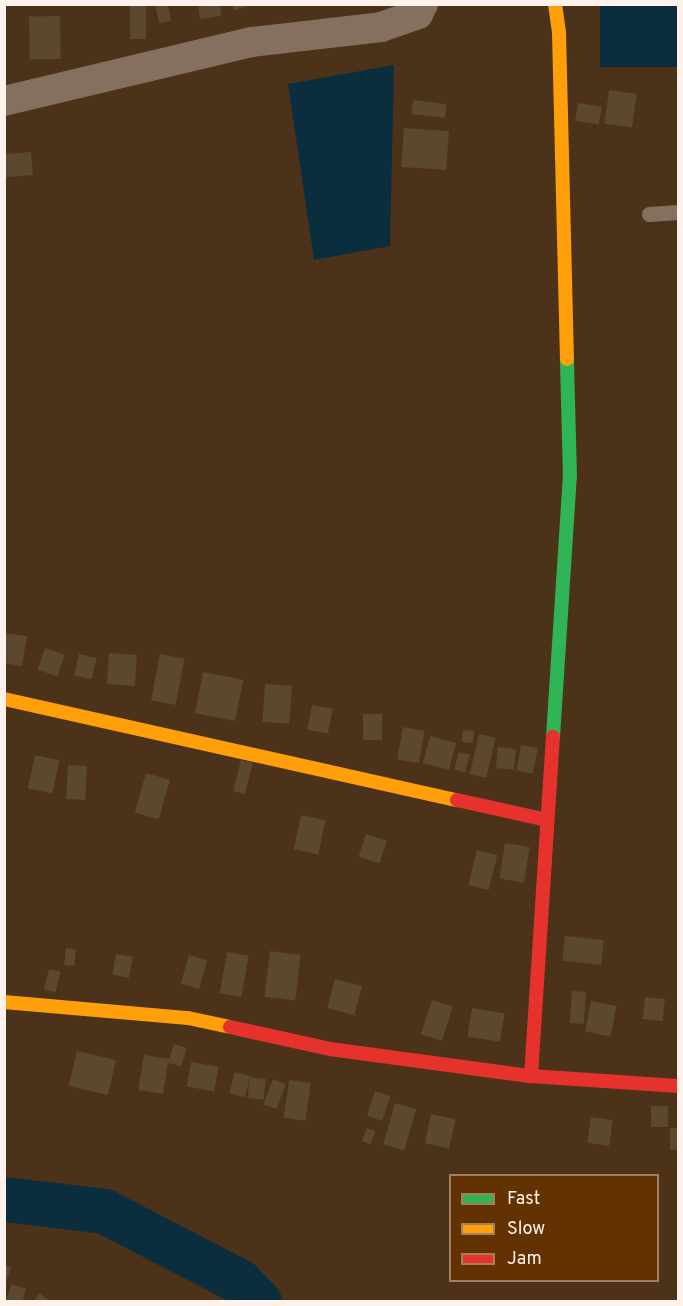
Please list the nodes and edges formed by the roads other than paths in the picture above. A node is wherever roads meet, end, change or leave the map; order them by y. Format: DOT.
graph roads {
  1 [pos="423,4"];
  2 [pos="555,4"];
  3 [pos="4,101"];
  4 [pos="678,212"];
  5 [pos="649,214"];
  6 [pos="4,699"];
  7 [pos="547,820"];
  8 [pos="4,1002"];
  9 [pos="531,1076"];
  10 [pos="678,1086"];
  1 -- 3 [label="street"];
  2 -- 7 [label="street"];
  4 -- 5 [label="lane"];
  6 -- 7 [label="street"];
  7 -- 9 [label="street"];
  8 -- 9 [label="street"];
  9 -- 10 [label="street"];
}
